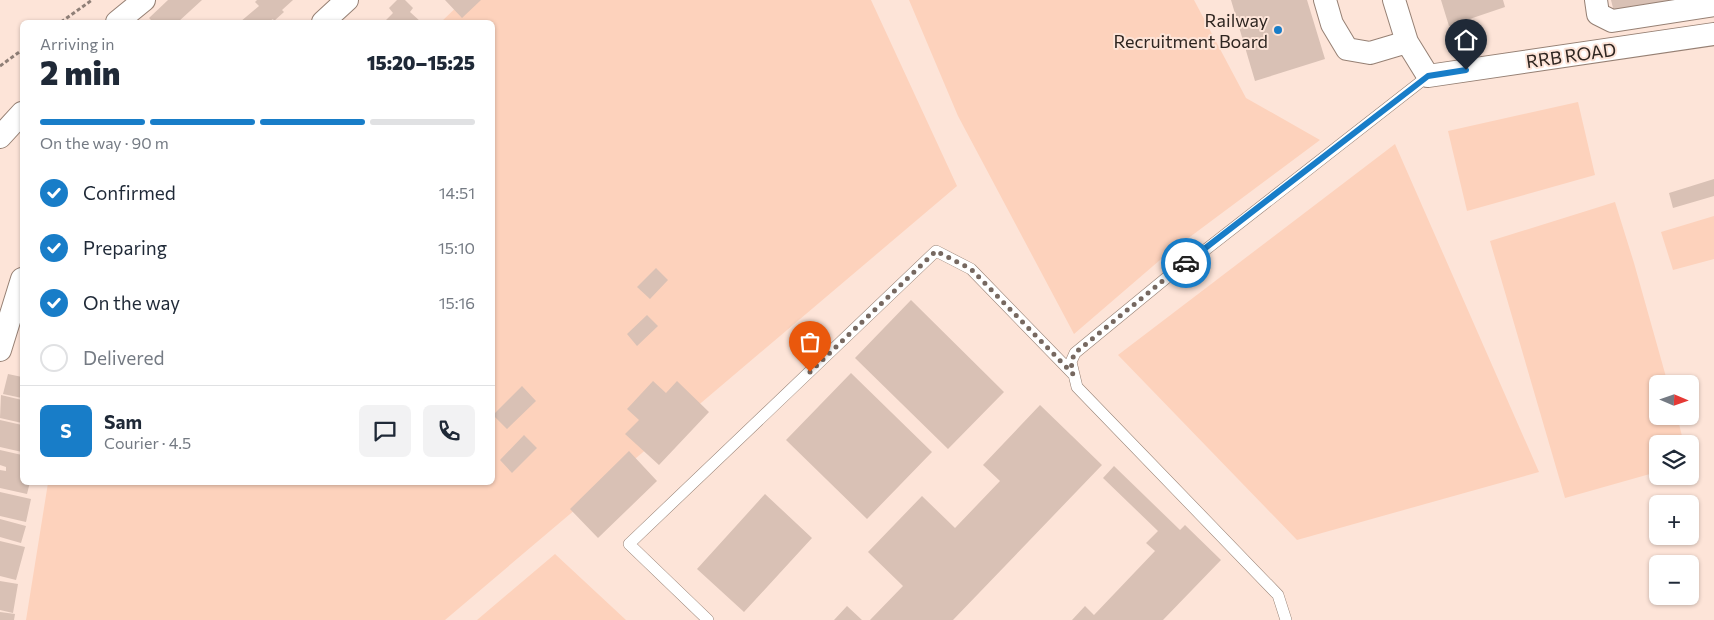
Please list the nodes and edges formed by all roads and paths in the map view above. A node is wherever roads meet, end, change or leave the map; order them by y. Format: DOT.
graph roads {
  1 [pos="92,0"];
  2 [pos="144,0"];
  3 [pos="1325,0"];
  4 [pos="1394,0"];
  5 [pos="1596,0"];
  6 [pos="1714,5"];
  7 [pos="64,20"];
  8 [pos="122,20"];
  9 [pos="1714,34"];
  10 [pos="1407,42"];
  11 [pos="20,51"];
  12 [pos="0,66"];
  13 [pos="1428,76"];
  14 [pos="20,116"];
  15 [pos="0,137"];
  16 [pos="20,285"];
  17 [pos="1,341"];
  18 [pos="1073,374"];
  19 [pos="708,620"];
  20 [pos="1286,620"];
  1 -- 7 [label="path"];
  2 -- 8 [label="street"];
  3 -- 10 [label="street"];
  4 -- 10 [label="street"];
  5 -- 6 [label="street"];
  9 -- 13 [label="street, RRB ROAD"];
  10 -- 13 [label="street"];
  11 -- 12 [label="path"];
  13 -- 18 [label="lane"];
  14 -- 15 [label="street"];
  16 -- 17 [label="street"];
  18 -- 19 [label="lane"];
  18 -- 20 [label="lane"];
}
